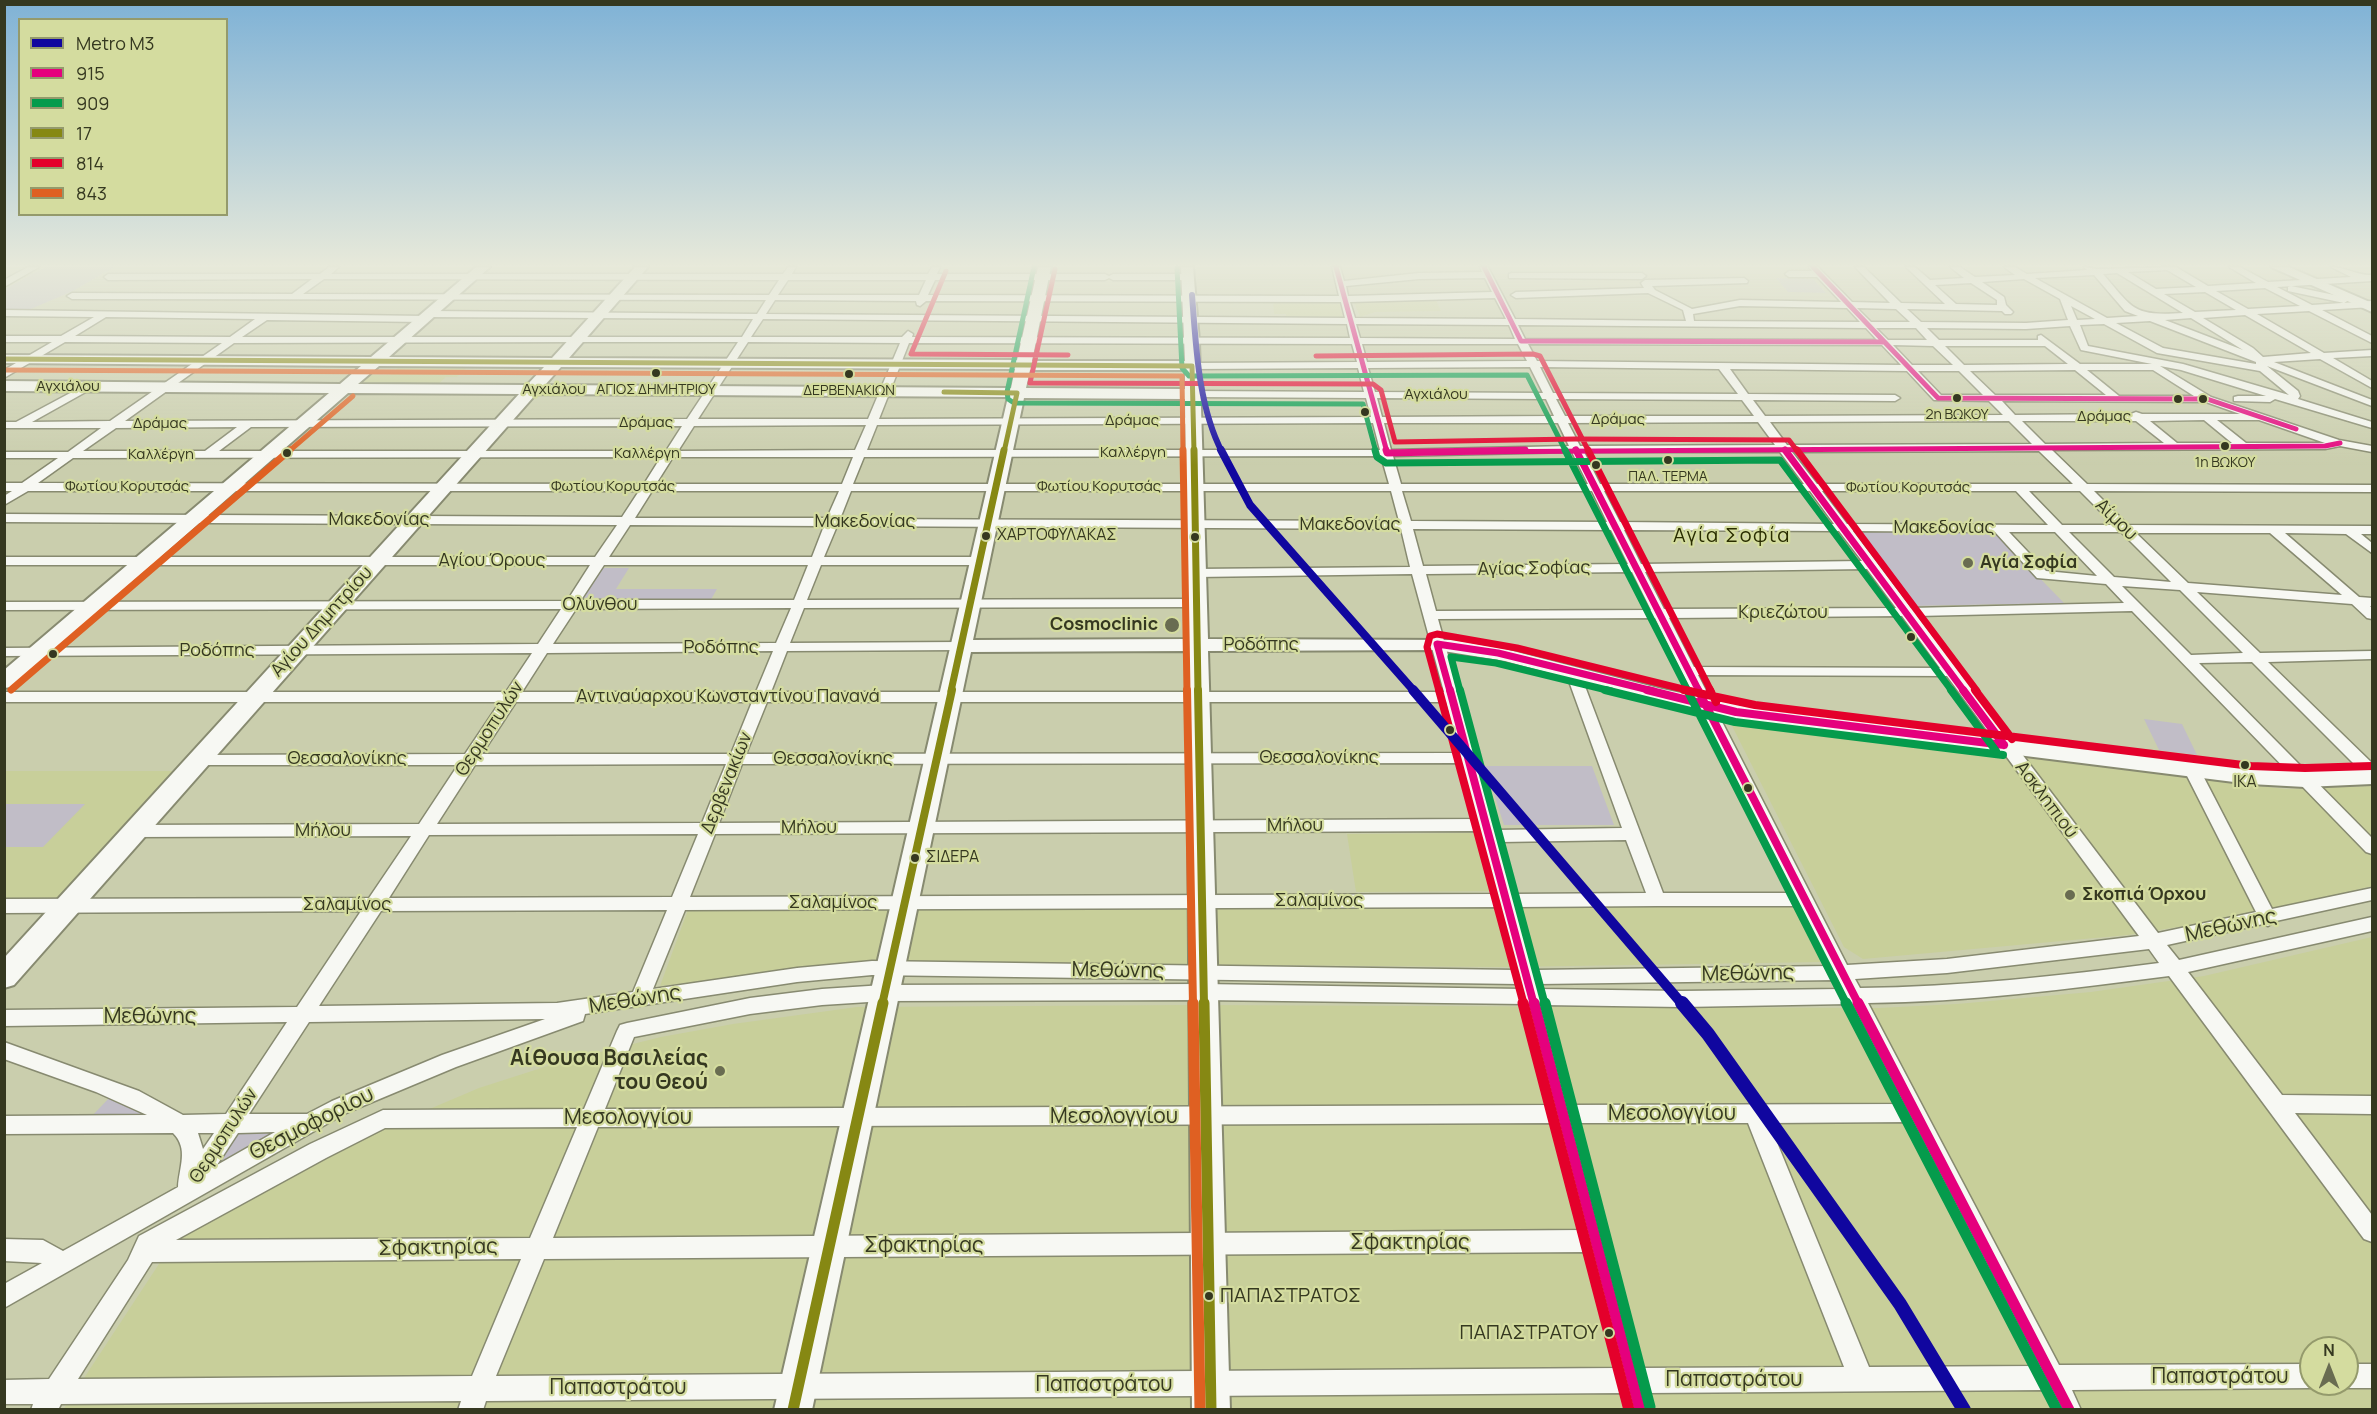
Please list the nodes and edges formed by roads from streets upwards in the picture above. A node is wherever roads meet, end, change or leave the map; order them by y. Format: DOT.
graph roads {
  1 [pos="73,333"];
  2 [pos="242,333"];
  3 [pos="409,333"];
  4 [pos="582,333"];
  5 [pos="749,333"];
  6 [pos="908,333"];
  7 [pos="1031,333"];
  8 [pos="1191,333"];
  9 [pos="1355,333"];
  10 [pos="1517,333"];
  11 [pos="1875,333"];
  12 [pos="1925,333"];
  13 [pos="2035,333"];
  14 [pos="2078,333"];
  15 [pos="2127,333"];
  16 [pos="2186,333"];
  17 [pos="2222,333"];
  18 [pos="2282,333"];
  19 [pos="2359,333"];
  20 [pos="4,339"];
  21 [pos="745,339"];
  22 [pos="61,340"];
  23 [pos="232,340"];
  24 [pos="576,340"];
  25 [pos="2373,340"];
  26 [pos="400,341"];
  27 [pos="905,341"];
  28 [pos="1029,341"];
  29 [pos="1521,341"];
  30 [pos="1357,342"];
  31 [pos="1884,342"];
  32 [pos="1935,342"];
  33 [pos="2048,343"];
  34 [pos="2160,351"];
  35 [pos="2373,353"];
  36 [pos="1192,354"];
  37 [pos="2323,357"];
  38 [pos="4,359"];
  39 [pos="30,360"];
  40 [pos="204,360"];
  41 [pos="377,362"];
  42 [pos="555,363"];
  43 [pos="729,363"];
  44 [pos="895,364"];
  45 [pos="1533,364"];
  46 [pos="2261,364"];
  47 [pos="1023,365"];
  48 [pos="2158,365"];
  49 [pos="1363,366"];
  50 [pos="1722,366"];
  51 [pos="1910,368"];
  52 [pos="1961,368"];
  53 [pos="2080,368"];
  54 [pos="4,375"];
  55 [pos="2373,385"];
  56 [pos="4,386"];
  57 [pos="87,387"];
  58 [pos="167,387"];
  59 [pos="346,388"];
  60 [pos="531,390"];
  61 [pos="711,391"];
  62 [pos="885,392"];
  63 [pos="1017,393"];
  64 [pos="1192,394"];
  65 [pos="1371,394"];
  66 [pos="1549,395"];
  67 [pos="1745,397"];
  68 [pos="1895,398"];
  69 [pos="1991,398"];
  70 [pos="2117,399"];
  71 [pos="2207,399"];
  72 [pos="2238,399"];
  73 [pos="2288,399"];
  74 [pos="2373,403"];
  75 [pos="2011,417"];
  76 [pos="2138,417"];
  77 [pos="2206,417"];
  78 [pos="2260,417"];
  79 [pos="1377,420"];
  80 [pos="1561,420"];
  81 [pos="1762,420"];
  82 [pos="1193,421"];
  83 [pos="873,422"];
  84 [pos="1011,422"];
  85 [pos="501,423"];
  86 [pos="690,423"];
  87 [pos="114,424"];
  88 [pos="249,424"];
  89 [pos="305,424"];
  90 [pos="4,425"];
  91 [pos="18,425"];
  92 [pos="2373,425"];
  93 [pos="2340,444"];
  94 [pos="2175,447"];
  95 [pos="2244,447"];
  96 [pos="2042,448"];
  97 [pos="1575,449"];
  98 [pos="2371,449"];
  99 [pos="1785,450"];
  100 [pos="1004,453"];
  101 [pos="1194,453"];
  102 [pos="1387,453"];
  103 [pos="473,454"];
  104 [pos="670,454"];
  105 [pos="860,454"];
  106 [pos="4,455"];
  107 [pos="71,455"];
  108 [pos="207,455"];
  109 [pos="269,455"];
  110 [pos="4,487"];
  111 [pos="27,487"];
  112 [pos="232,487"];
  113 [pos="443,487"];
  114 [pos="648,487"];
  115 [pos="847,487"];
  116 [pos="996,487"];
  117 [pos="1194,488"];
  118 [pos="1396,488"];
  119 [pos="1596,488"];
  120 [pos="1813,488"];
  121 [pos="2019,488"];
  122 [pos="2083,488"];
  123 [pos="2373,489"];
  124 [pos="4,502"];
  125 [pos="4,518"];
  126 [pos="194,519"];
  127 [pos="413,520"];
  128 [pos="626,521"];
  129 [pos="832,522"];
  130 [pos="988,523"];
  131 [pos="1195,524"];
  132 [pos="1406,525"];
  133 [pos="1615,526"];
  134 [pos="1844,527"];
  135 [pos="1998,528"];
  136 [pos="2059,529"];
  137 [pos="2125,529"];
  138 [pos="2274,530"];
  139 [pos="2349,530"];
  140 [pos="2373,530"];
  141 [pos="2373,549"];
  142 [pos="4,561"];
  143 [pos="146,561"];
  144 [pos="377,561"];
  145 [pos="600,561"];
  146 [pos="817,561"];
  147 [pos="980,561"];
  148 [pos="1872,565"];
  149 [pos="1636,568"];
  150 [pos="1418,570"];
  151 [pos="1196,573"];
  152 [pos="2112,582"];
  153 [pos="2186,588"];
  154 [pos="2356,601"];
  155 [pos="2373,602"];
  156 [pos="1196,603"];
  157 [pos="799,604"];
  158 [pos="970,604"];
  159 [pos="337,605"];
  160 [pos="572,605"];
  161 [pos="4,606"];
  162 [pos="93,606"];
  163 [pos="2136,607"];
  164 [pos="1906,612"];
  165 [pos="1660,614"];
  166 [pos="1430,615"];
  167 [pos="2373,615"];
  168 [pos="1437,644"];
  169 [pos="1197,645"];
  170 [pos="961,646"];
  171 [pos="782,647"];
  172 [pos="543,649"];
  173 [pos="297,650"];
  174 [pos="4,652"];
  175 [pos="40,652"];
  176 [pos="2373,655"];
  177 [pos="2256,658"];
  178 [pos="2187,659"];
  179 [pos="1690,671"];
  180 [pos="1951,672"];
  181 [pos="1573,673"];
  182 [pos="4,682"];
  183 [pos="4,697"];
  184 [pos="255,697"];
  185 [pos="511,697"];
  186 [pos="762,697"];
  187 [pos="950,697"];
  188 [pos="1198,697"];
  189 [pos="1452,697"];
  190 [pos="1707,707"];
  191 [pos="2004,745"];
  192 [pos="936,758"];
  193 [pos="1199,758"];
  194 [pos="1468,758"];
  195 [pos="470,759"];
  196 [pos="737,759"];
  197 [pos="198,760"];
  198 [pos="2191,768"];
  199 [pos="2373,774"];
  200 [pos="2305,779"];
  201 [pos="1200,826"];
  202 [pos="921,828"];
  203 [pos="708,829"];
  204 [pos="424,830"];
  205 [pos="1487,830"];
  206 [pos="134,831"];
  207 [pos="1634,834"];
  208 [pos="2373,848"];
  209 [pos="2373,894"];
  210 [pos="1806,899"];
  211 [pos="1507,900"];
  212 [pos="1657,900"];
  213 [pos="1202,901"];
  214 [pos="678,903"];
  215 [pos="904,903"];
  216 [pos="375,905"];
  217 [pos="4,906"];
  218 [pos="69,906"];
  219 [pos="2268,919"];
  220 [pos="2373,924"];
  221 [pos="2154,941"];
  222 [pos="2174,968"];
  223 [pos="1842,973"];
  224 [pos="4,977"];
  225 [pos="1527,977"];
  226 [pos="887,981"];
  227 [pos="1203,982"];
  228 [pos="640,998"];
  229 [pos="1532,998"];
  230 [pos="1855,998"];
  231 [pos="302,1016"];
  232 [pos="4,1018"];
  233 [pos="4,1050"];
  234 [pos="2276,1104"];
  235 [pos="2373,1105"];
  236 [pos="1916,1113"];
  237 [pos="1562,1114"];
  238 [pos="1755,1114"];
  239 [pos="1206,1116"];
  240 [pos="592,1118"];
  241 [pos="857,1118"];
  242 [pos="383,1119"];
  243 [pos="309,1123"];
  244 [pos="179,1124"];
  245 [pos="232,1124"];
  246 [pos="4,1125"];
  247 [pos="188,1192"];
  248 [pos="2373,1232"];
  249 [pos="1595,1241"];
  250 [pos="1208,1244"];
  251 [pos="829,1246"];
  252 [pos="538,1247"];
  253 [pos="146,1248"];
  254 [pos="4,1250"];
  255 [pos="62,1263"];
  256 [pos="4,1297"];
  257 [pos="2299,1376"];
  258 [pos="2053,1378"];
  259 [pos="1862,1380"];
  260 [pos="1632,1381"];
  261 [pos="4,1392"];
  262 [pos="1210,1397"];
  263 [pos="795,1398"];
  264 [pos="475,1399"];
  265 [pos="49,1401"];
  266 [pos="1640,1410"];
  267 [pos="2069,1410"];
  1 -- 22 [label="street"];
  2 -- 23 [label="street"];
  3 -- 26 [label="street"];
  4 -- 24 [label="street, Αγίου Δημητρίου"];
  5 -- 21 [label="street, Θερμοπυλών"];
  6 -- 27 [label="street, Δερβενακίων"];
  7 -- 28 [label="street"];
  8 -- 36 [label="street"];
  9 -- 30 [label="street"];
  10 -- 29 [label="street"];
  11 -- 31 [label="street"];
  12 -- 32 [label="street, Αίμου"];
  13 -- 33 [label="street"];
  14 -- 48 [label="street"];
  15 -- 34 [label="street"];
  16 -- 46 [label="street"];
  17 -- 46 [label="street"];
  18 -- 37 [label="street"];
  19 -- 25 [label="street"];
  20 -- 22 [label="street"];
  21 -- 24 [label="street"];
  21 -- 27 [label="street"];
  21 -- 43 [label="street, Θερμοπυλών"];
  22 -- 23 [label="street"];
  22 -- 39 [label="street"];
  23 -- 26 [label="street"];
  23 -- 40 [label="street"];
  24 -- 26 [label="street"];
  24 -- 42 [label="street, Αγίου Δημητρίου"];
  26 -- 41 [label="street"];
  27 -- 28 [label="street"];
  27 -- 44 [label="street, Δερβενακίων"];
  28 -- 36 [label="street"];
  28 -- 47 [label="street"];
  29 -- 30 [label="street"];
  29 -- 31 [label="street"];
  29 -- 45 [label="street"];
  30 -- 36 [label="street"];
  30 -- 49 [label="street"];
  31 -- 32 [label="street"];
  31 -- 51 [label="street"];
  32 -- 33 [label="street"];
  32 -- 52 [label="street, Αίμου"];
  33 -- 53 [label="street"];
  34 -- 46 [label="street"];
  34 -- 48 [label="street"];
  35 -- 37 [label="street"];
  36 -- 47 [label="street"];
  36 -- 49 [label="street"];
  36 -- 64 [label="street"];
  37 -- 46 [label="street"];
  37 -- 55 [label="street"];
  38 -- 39 [label="street"];
  39 -- 40 [label="street"];
  39 -- 54 [label="street"];
  40 -- 41 [label="street"];
  40 -- 58 [label="street"];
  41 -- 42 [label="street"];
  41 -- 59 [label="street"];
  42 -- 43 [label="street"];
  42 -- 60 [label="street, Αγίου Δημητρίου"];
  43 -- 44 [label="street"];
  43 -- 61 [label="street, Θερμοπυλών"];
  44 -- 47 [label="street"];
  44 -- 62 [label="street, Δερβενακίων"];
  45 -- 49 [label="street"];
  45 -- 50 [label="street"];
  45 -- 66 [label="street"];
  46 -- 73 [label="street"];
  46 -- 74 [label="street"];
  47 -- 63 [label="street"];
  48 -- 53 [label="street"];
  48 -- 71 [label="street"];
  48 -- 73 [label="street"];
  49 -- 65 [label="street"];
  50 -- 51 [label="street"];
  50 -- 67 [label="street, Ασκληπιού"];
  51 -- 52 [label="street"];
  51 -- 69 [label="street"];
  52 -- 53 [label="street"];
  52 -- 69 [label="street, Αίμου"];
  53 -- 70 [label="street"];
  56 -- 57 [label="street, Αγχιάλου"];
  57 -- 58 [label="street, Αγχιάλου"];
  57 -- 91 [label="street"];
  58 -- 59 [label="street, Αγχιάλου"];
  58 -- 87 [label="street"];
  59 -- 60 [label="street, Αγχιάλου"];
  59 -- 89 [label="street"];
  60 -- 61 [label="street, Αγχιάλου"];
  60 -- 85 [label="street, Αγίου Δημητρίου"];
  61 -- 62 [label="street, Αγχιάλου"];
  61 -- 86 [label="street, Θερμοπυλών"];
  62 -- 63 [label="street, Αγχιάλου"];
  62 -- 83 [label="street, Δερβενακίων"];
  63 -- 64 [label="street, Αγχιάλου"];
  63 -- 84 [label="street"];
  64 -- 65 [label="street, Αγχιάλου"];
  64 -- 82 [label="street"];
  65 -- 66 [label="street, Αγχιάλου"];
  65 -- 79 [label="street"];
  66 -- 67 [label="street, Αγχιάλου"];
  66 -- 80 [label="street"];
  67 -- 68 [label="street, Αγχιάλου"];
  67 -- 81 [label="street, Ασκληπιού"];
  69 -- 70 [label="street"];
  69 -- 75 [label="street, Αίμου"];
  70 -- 71 [label="street"];
  70 -- 76 [label="street"];
  71 -- 78 [label="street"];
  72 -- 73 [label="street"];
  73 -- 92 [label="street"];
  75 -- 76 [label="street, Δράμας"];
  75 -- 81 [label="street, Δράμας"];
  75 -- 96 [label="street, Αίμου"];
  76 -- 77 [label="street, Δράμας"];
  76 -- 94 [label="street"];
  77 -- 78 [label="street, Δράμας"];
  77 -- 95 [label="street"];
  78 -- 93 [label="street"];
  79 -- 80 [label="street, Δράμας"];
  79 -- 82 [label="street, Δράμας"];
  79 -- 102 [label="street"];
  80 -- 81 [label="street, Δράμας"];
  80 -- 97 [label="street"];
  81 -- 99 [label="street, Ασκληπιού"];
  82 -- 84 [label="street, Δράμας"];
  82 -- 101 [label="street"];
  83 -- 84 [label="street, Δράμας"];
  83 -- 86 [label="street, Δράμας"];
  83 -- 105 [label="street, Δερβενακίων"];
  84 -- 100 [label="street"];
  85 -- 86 [label="street, Δράμας"];
  85 -- 89 [label="street, Δράμας"];
  85 -- 103 [label="street, Αγίου Δημητρίου"];
  86 -- 104 [label="street, Θερμοπυλών"];
  87 -- 88 [label="street, Δράμας"];
  87 -- 91 [label="street, Δράμας"];
  87 -- 107 [label="street"];
  88 -- 89 [label="street, Δράμας"];
  88 -- 108 [label="street"];
  89 -- 109 [label="street"];
  90 -- 91 [label="street, Δράμας"];
  93 -- 95 [label="street, Καλλέργη"];
  93 -- 98 [label="street, Καλλέργη"];
  94 -- 95 [label="street, Καλλέργη"];
  94 -- 96 [label="street, Καλλέργη"];
  96 -- 99 [label="street, Καλλέργη"];
  96 -- 122 [label="street, Αίμου"];
  97 -- 99 [label="street, Καλλέργη"];
  97 -- 102 [label="street, Καλλέργη"];
  97 -- 119 [label="street"];
  99 -- 120 [label="street, Ασκληπιού"];
  100 -- 101 [label="street, Καλλέργη"];
  100 -- 105 [label="street, Καλλέργη"];
  100 -- 116 [label="street"];
  101 -- 102 [label="street, Καλλέργη"];
  101 -- 117 [label="street"];
  102 -- 118 [label="street"];
  103 -- 104 [label="street, Καλλέργη"];
  103 -- 109 [label="street, Καλλέργη"];
  103 -- 113 [label="street, Αγίου Δημητρίου"];
  104 -- 105 [label="street, Καλλέργη"];
  104 -- 114 [label="street, Θερμοπυλών"];
  105 -- 115 [label="street, Δερβενακίων"];
  106 -- 107 [label="street, Καλλέργη"];
  107 -- 108 [label="street, Καλλέργη"];
  107 -- 111 [label="street"];
  108 -- 109 [label="street, Καλλέργη"];
  109 -- 112 [label="street"];
  110 -- 111 [label="street, Φωτίου Κορυτσάς"];
  111 -- 112 [label="street, Φωτίου Κορυτσάς"];
  111 -- 124 [label="street"];
  112 -- 113 [label="street, Φωτίου Κορυτσάς"];
  112 -- 126 [label="street"];
  113 -- 114 [label="street, Φωτίου Κορυτσάς"];
  113 -- 127 [label="street, Αγίου Δημητρίου"];
  114 -- 115 [label="street, Φωτίου Κορυτσάς"];
  114 -- 128 [label="street, Θερμοπυλών"];
  115 -- 116 [label="street, Φωτίου Κορυτσάς"];
  115 -- 129 [label="street, Δερβενακίων"];
  116 -- 117 [label="street, Φωτίου Κορυτσάς"];
  116 -- 130 [label="street"];
  117 -- 118 [label="street, Φωτίου Κορυτσάς"];
  117 -- 131 [label="street"];
  118 -- 119 [label="street, Φωτίου Κορυτσάς"];
  118 -- 132 [label="street"];
  119 -- 120 [label="street, Φωτίου Κορυτσάς"];
  119 -- 133 [label="street"];
  120 -- 121 [label="street, Φωτίου Κορυτσάς"];
  120 -- 134 [label="street, Ασκληπιού"];
  121 -- 122 [label="street, Φωτίου Κορυτσάς"];
  121 -- 136 [label="street"];
  122 -- 123 [label="street, Φωτίου Κορυτσάς"];
  122 -- 137 [label="street, Αίμου"];
  125 -- 126 [label="street, Μακεδονίας"];
  126 -- 127 [label="street, Μακεδονίας"];
  126 -- 143 [label="street"];
  127 -- 128 [label="street, Μακεδονίας"];
  127 -- 144 [label="street, Αγίου Δημητρίου"];
  128 -- 129 [label="street, Μακεδονίας"];
  128 -- 145 [label="street, Θερμοπυλών"];
  129 -- 130 [label="street, Μακεδονίας"];
  129 -- 146 [label="street, Δερβενακίων"];
  130 -- 131 [label="street, Μακεδονίας"];
  130 -- 147 [label="street"];
  131 -- 132 [label="street, Μακεδονίας"];
  131 -- 151 [label="street"];
  132 -- 133 [label="street, Μακεδονίας"];
  132 -- 150 [label="street"];
  133 -- 134 [label="street, Μακεδονίας"];
  133 -- 149 [label="street"];
  134 -- 135 [label="street, Μακεδονίας"];
  134 -- 148 [label="street, Ασκληπιού"];
  135 -- 136 [label="street, Μακεδονίας"];
  135 -- 152 [label="street"];
  136 -- 137 [label="street, Μακεδονίας"];
  136 -- 152 [label="street"];
  137 -- 138 [label="street, Μακεδονίας"];
  137 -- 153 [label="street, Αίμου"];
  138 -- 139 [label="street, Μακεδονίας"];
  138 -- 154 [label="street"];
  139 -- 140 [label="street, Μακεδονίας"];
  139 -- 141 [label="street"];
  142 -- 143 [label="street, Αγίου Όρους"];
  143 -- 144 [label="street, Αγίου Όρους"];
  143 -- 162 [label="street"];
  144 -- 145 [label="street, Αγίου Όρους"];
  144 -- 159 [label="street, Αγίου Δημητρίου"];
  145 -- 146 [label="street, Αγίου Όρους"];
  145 -- 160 [label="street, Θερμοπυλών"];
  146 -- 147 [label="street, Αγίου Όρους"];
  146 -- 157 [label="street, Δερβενακίων"];
  147 -- 158 [label="street"];
  148 -- 149 [label="street, Αγίας Σοφίας"];
  148 -- 164 [label="street, Ασκληπιού"];
  149 -- 150 [label="street, Αγίας Σοφίας"];
  149 -- 165 [label="street"];
  150 -- 151 [label="street, Αγίας Σοφίας"];
  150 -- 166 [label="street"];
  151 -- 156 [label="street"];
  152 -- 153 [label="street"];
  152 -- 163 [label="street"];
  153 -- 154 [label="street"];
  153 -- 177 [label="street, Αίμου"];
  154 -- 155 [label="street"];
  154 -- 167 [label="street"];
  156 -- 158 [label="street, Ολύνθου"];
  156 -- 169 [label="street"];
  157 -- 158 [label="street, Ολύνθου"];
  157 -- 160 [label="street, Ολύνθου"];
  157 -- 171 [label="street, Δερβενακίων"];
  158 -- 170 [label="street"];
  159 -- 160 [label="street, Ολύνθου"];
  159 -- 162 [label="street, Ολύνθου"];
  159 -- 173 [label="street, Αγίου Δημητρίου"];
  160 -- 172 [label="street, Θερμοπυλών"];
  161 -- 162 [label="street, Ολύνθου"];
  162 -- 175 [label="street"];
  163 -- 164 [label="street, Κριεζώτου"];
  163 -- 178 [label="street"];
  164 -- 165 [label="street, Κριεζώτου"];
  164 -- 180 [label="street, Ασκληπιού"];
  165 -- 166 [label="street, Κριεζώτου"];
  165 -- 179 [label="street"];
  166 -- 168 [label="street"];
  168 -- 169 [label="street, Ροδόπης"];
  168 -- 181 [label="street, Ροδόπης"];
  168 -- 189 [label="street"];
  169 -- 170 [label="street, Ροδόπης"];
  169 -- 188 [label="street"];
  170 -- 171 [label="street, Ροδόπης"];
  170 -- 187 [label="street"];
  171 -- 172 [label="street, Ροδόπης"];
  171 -- 186 [label="street, Δερβενακίων"];
  172 -- 173 [label="street, Ροδόπης"];
  172 -- 185 [label="street, Θερμοπυλών"];
  173 -- 175 [label="street, Ροδόπης"];
  173 -- 184 [label="street, Αγίου Δημητρίου"];
  174 -- 175 [label="street, Ροδόπης"];
  175 -- 182 [label="street"];
  176 -- 177 [label="street"];
  177 -- 178 [label="street"];
  177 -- 199 [label="street, Αίμου"];
  178 -- 200 [label="street"];
  179 -- 180 [label="street"];
  179 -- 190 [label="street"];
  180 -- 191 [label="street, Ασκληπιού"];
  181 -- 190 [label="street, Ροδόπης"];
  181 -- 207 [label="street"];
  183 -- 184 [label="street, Αντιναύαρχου Κωνσταντίνου Πανανά"];
  184 -- 185 [label="street, Αντιναύαρχου Κωνσταντίνου Πανανά"];
  184 -- 197 [label="street, Αγίου Δημητρίου"];
  185 -- 186 [label="street, Αντιναύαρχου Κωνσταντίνου Πανανά"];
  185 -- 195 [label="street, Θερμοπυλών"];
  186 -- 187 [label="street, Αντιναύαρχου Κωνσταντίνου Πανανά"];
  186 -- 196 [label="street, Δερβενακίων"];
  187 -- 188 [label="street, Αντιναύαρχου Κωνσταντίνου Πανανά"];
  187 -- 192 [label="street"];
  188 -- 189 [label="street, Αντιναύαρχου Κωνσταντίνου Πανανά"];
  188 -- 193 [label="street"];
  189 -- 194 [label="street"];
  190 -- 191 [label="street, Ροδόπης"];
  190 -- 210 [label="street"];
  191 -- 198 [label="street, Ροδόπης"];
  191 -- 221 [label="street, Ασκληπιού"];
  192 -- 193 [label="street, Θεσσαλονίκης"];
  192 -- 196 [label="street, Θεσσαλονίκης"];
  192 -- 202 [label="street"];
  193 -- 194 [label="street, Θεσσαλονίκης"];
  193 -- 201 [label="street"];
  194 -- 205 [label="street"];
  195 -- 196 [label="street, Θεσσαλονίκης"];
  195 -- 197 [label="street, Θεσσαλονίκης"];
  195 -- 204 [label="street, Θερμοπυλών"];
  196 -- 203 [label="street, Δερβενακίων"];
  197 -- 206 [label="street, Αγίου Δημητρίου"];
  198 -- 200 [label="street, Ροδόπης"];
  198 -- 219 [label="street"];
  199 -- 200 [label="street, Ροδόπης"];
  200 -- 208 [label="street"];
  201 -- 202 [label="street, Μήλου"];
  201 -- 205 [label="street, Μήλου"];
  201 -- 213 [label="street"];
  202 -- 203 [label="street, Μήλου"];
  202 -- 215 [label="street"];
  203 -- 204 [label="street, Μήλου"];
  203 -- 214 [label="street, Δερβενακίων"];
  204 -- 206 [label="street, Μήλου"];
  204 -- 216 [label="street, Θερμοπυλών"];
  205 -- 207 [label="street, Μήλου"];
  205 -- 211 [label="street"];
  206 -- 218 [label="street, Αγίου Δημητρίου"];
  207 -- 212 [label="street"];
  209 -- 219 [label="street, Μεθώνης"];
  210 -- 212 [label="street, Σαλαμίνος"];
  210 -- 223 [label="street"];
  211 -- 212 [label="street, Σαλαμίνος"];
  211 -- 213 [label="street, Σαλαμίνος"];
  211 -- 225 [label="street"];
  213 -- 215 [label="street, Σαλαμίνος"];
  213 -- 227 [label="street"];
  214 -- 215 [label="street, Σαλαμίνος"];
  214 -- 216 [label="street, Σαλαμίνος"];
  214 -- 228 [label="street, Δερβενακίων"];
  215 -- 226 [label="street"];
  216 -- 218 [label="street, Σαλαμίνος"];
  216 -- 231 [label="street, Θερμοπυλών"];
  217 -- 218 [label="street, Σαλαμίνος"];
  218 -- 224 [label="street, Αγίου Δημητρίου"];
  219 -- 221 [label="street, Μεθώνης"];
  220 -- 222 [label="street, Μεθώνης"];
  221 -- 222 [label="street, Ασκληπιού"];
  221 -- 223 [label="street, Μεθώνης"];
  222 -- 230 [label="street, Μεθώνης"];
  222 -- 234 [label="street, Ασκληπιού"];
  223 -- 225 [label="street, Μεθώνης"];
  223 -- 230 [label="street"];
  225 -- 227 [label="street, Μεθώνης"];
  225 -- 229 [label="street"];
  226 -- 227 [label="street, Μεθώνης"];
  226 -- 227 [label="street, Μεθώνης"];
  226 -- 228 [label="street, Μεθώνης"];
  226 -- 240 [label="street, Μεθώνης"];
  226 -- 241 [label="street"];
  227 -- 229 [label="street, Μεθώνης"];
  227 -- 239 [label="street"];
  228 -- 231 [label="street, Μεθώνης"];
  228 -- 243 [label="street, Θεσμοφορίου"];
  229 -- 230 [label="street, Μεθώνης"];
  229 -- 237 [label="street"];
  230 -- 236 [label="street"];
  231 -- 232 [label="street, Μεθώνης"];
  231 -- 245 [label="street, Θερμοπυλών"];
  233 -- 244 [label="street"];
  234 -- 235 [label="street"];
  234 -- 248 [label="street, Ασκληπιού"];
  236 -- 238 [label="street, Μεσολογγίου"];
  236 -- 258 [label="street"];
  237 -- 238 [label="street, Μεσολογγίου"];
  237 -- 239 [label="street, Μεσολογγίου"];
  237 -- 249 [label="street"];
  238 -- 259 [label="street"];
  239 -- 241 [label="street, Μεσολογγίου"];
  239 -- 250 [label="street"];
  240 -- 241 [label="street, Μεσολογγίου"];
  240 -- 242 [label="street, Μεσολογγίου"];
  240 -- 252 [label="street"];
  241 -- 251 [label="street"];
  242 -- 253 [label="street, Θεσμοφορίου"];
  243 -- 245 [label="street"];
  243 -- 247 [label="street, Θεσμοφορίου"];
  244 -- 245 [label="street"];
  244 -- 246 [label="street"];
  244 -- 247 [label="street"];
  245 -- 247 [label="street, Θερμοπυλών"];
  247 -- 255 [label="street, Θεσμοφορίου"];
  249 -- 250 [label="street, Σφακτηρίας"];
  249 -- 260 [label="street"];
  250 -- 251 [label="street, Σφακτηρίας"];
  250 -- 262 [label="street"];
  251 -- 252 [label="street, Σφακτηρίας"];
  251 -- 263 [label="street"];
  252 -- 253 [label="street, Σφακτηρίας"];
  252 -- 264 [label="street"];
  253 -- 265 [label="street"];
  254 -- 255 [label="street"];
  255 -- 256 [label="street, Θεσμοφορίου"];
  257 -- 258 [label="street, Παπαστράτου"];
  258 -- 259 [label="street, Παπαστράτου"];
  258 -- 267 [label="street"];
  259 -- 260 [label="street, Παπαστράτου"];
  260 -- 262 [label="street, Παπαστράτου"];
  260 -- 266 [label="street"];
  261 -- 265 [label="street, Παπαστράτου"];
  262 -- 263 [label="street, Παπαστράτου"];
  263 -- 264 [label="street, Παπαστράτου"];
  264 -- 265 [label="street, Παπαστράτου"];
}
